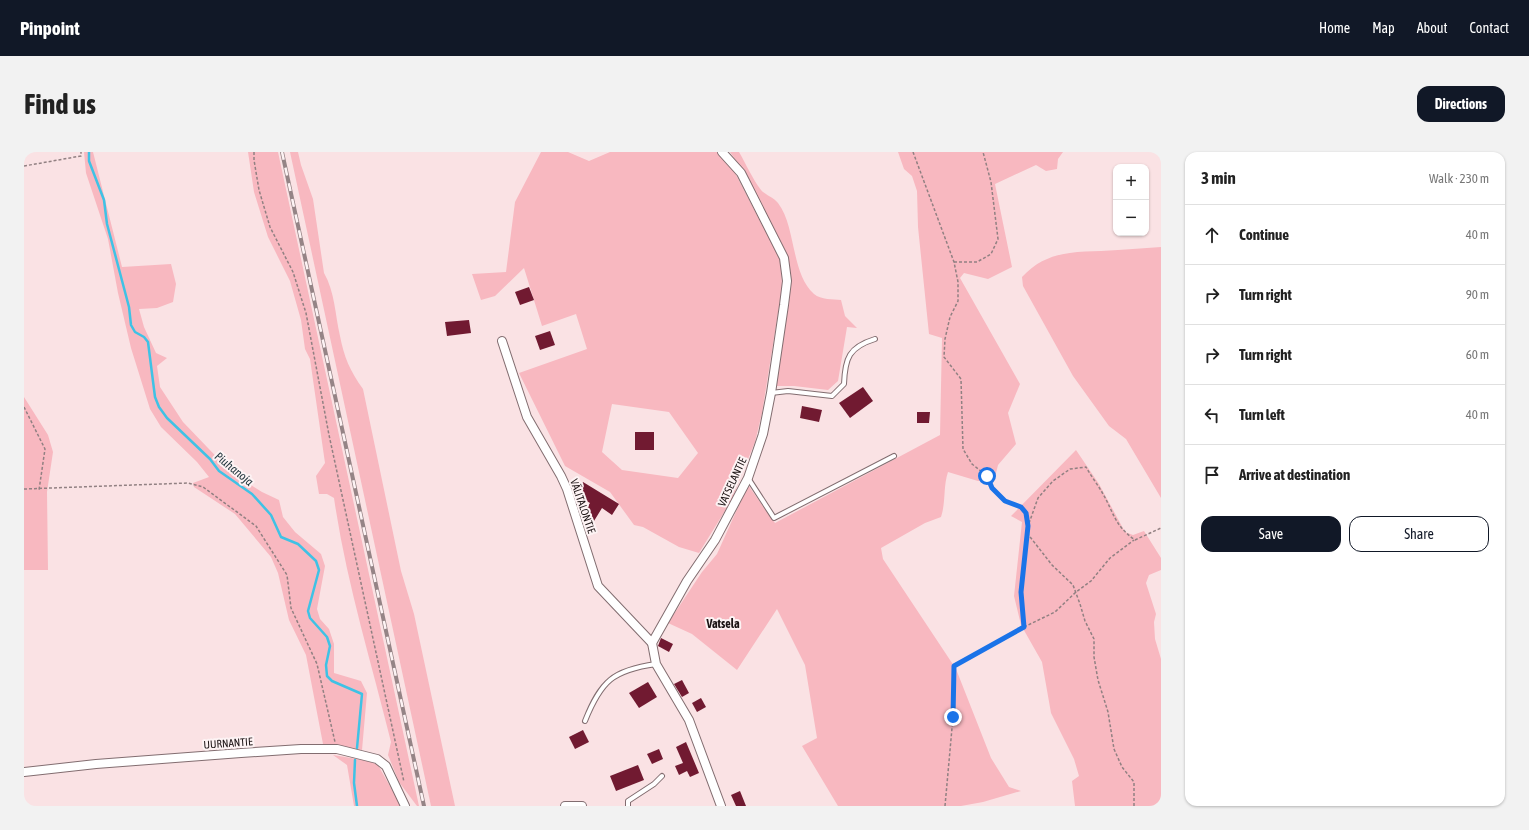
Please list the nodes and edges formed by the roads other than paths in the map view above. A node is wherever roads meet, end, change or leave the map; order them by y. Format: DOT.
graph roads {
  1 [pos="722,152"];
  2 [pos="875,339"];
  3 [pos="502,341"];
  4 [pos="771,393"];
  5 [pos="894,456"];
  6 [pos="748,478"];
  7 [pos="652,643"];
  8 [pos="656,664"];
  9 [pos="585,721"];
  10 [pos="24,772"];
  11 [pos="662,776"];
  12 [pos="405,806"];
  13 [pos="565,806"];
  14 [pos="582,806"];
  15 [pos="628,806"];
  16 [pos="720,806"];
  1 -- 4 [label="street, VATSELANTIE"];
  2 -- 4 [label="lane"];
  3 -- 7 [label="street, VÄLITALONTIE"];
  4 -- 6 [label="street, VATSELANTIE"];
  5 -- 6 [label="lane"];
  6 -- 7 [label="street, VATSELANTIE"];
  7 -- 8 [label="street"];
  8 -- 9 [label="lane"];
  8 -- 16 [label="street"];
  10 -- 12 [label="street, UURNANTIE"];
  11 -- 15 [label="lane"];
  13 -- 14 [label="street"];
}
